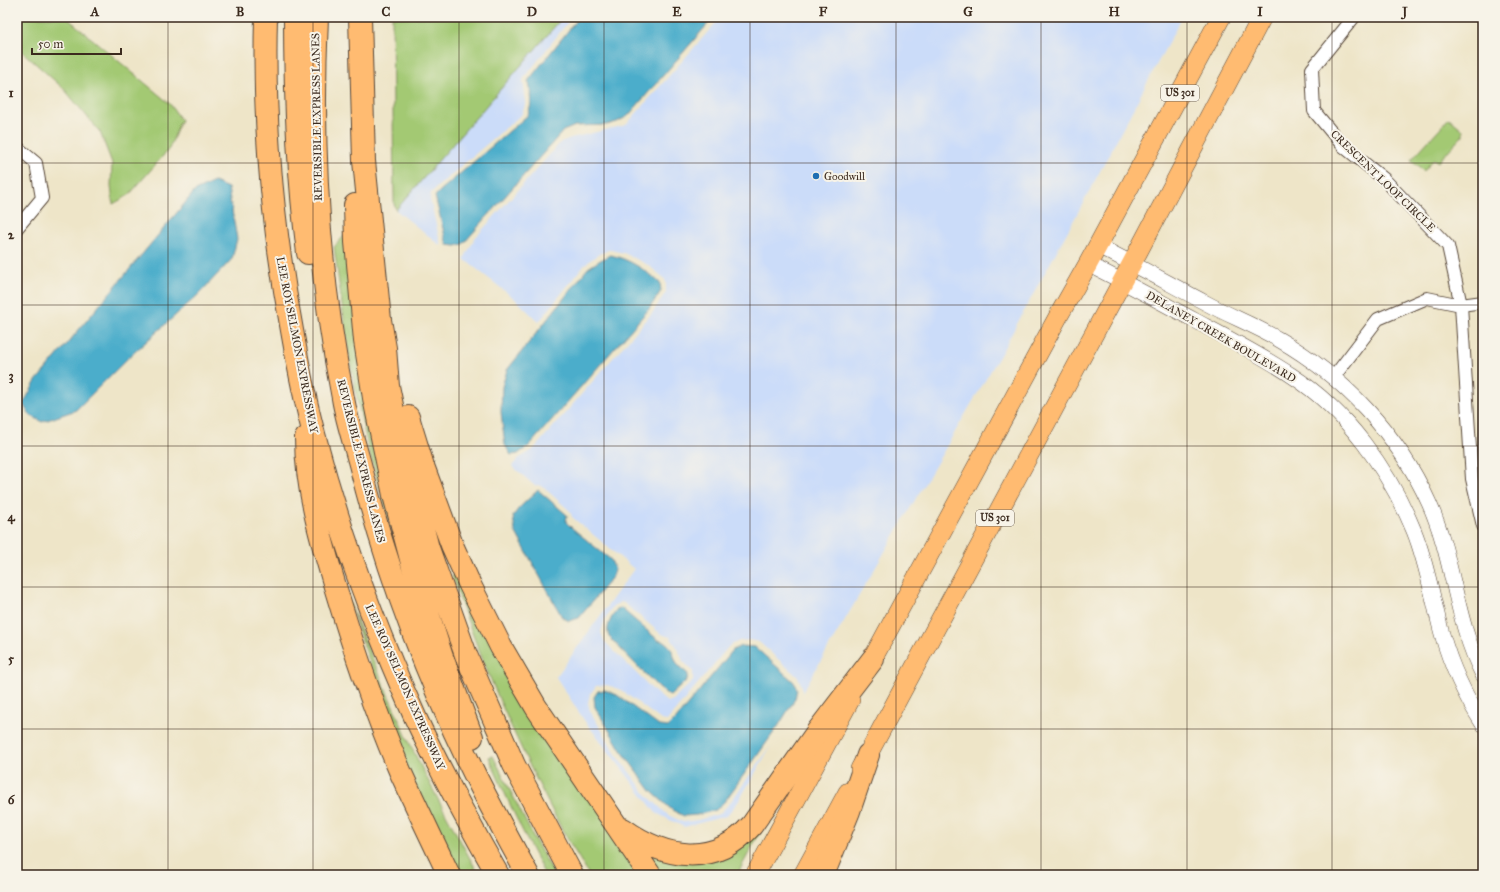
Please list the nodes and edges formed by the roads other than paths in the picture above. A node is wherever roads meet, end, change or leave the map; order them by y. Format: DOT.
graph roads {
  1 [pos="266,17"];
  2 [pos="295,17"];
  3 [pos="317,17"];
  4 [pos="360,17"];
  5 [pos="1221,17"];
  6 [pos="1262,17"];
  7 [pos="1354,17"];
  8 [pos="17,147"];
  9 [pos="311,216"];
  10 [pos="362,219"];
  11 [pos="17,228"];
  12 [pos="1098,246"];
  13 [pos="1132,263"];
  14 [pos="1088,264"];
  15 [pos="1122,281"];
  16 [pos="1483,302"];
  17 [pos="1461,305"];
  18 [pos="385,348"];
  19 [pos="1334,378"];
  20 [pos="306,403"];
  21 [pos="1483,526"];
  22 [pos="873,658"];
  23 [pos="1483,675"];
  24 [pos="1483,724"];
  25 [pos="868,755"];
  26 [pos="493,809"];
  27 [pos="617,824"];
  28 [pos="450,875"];
  29 [pos="498,875"];
  30 [pos="528,875"];
  31 [pos="572,875"];
  32 [pos="650,875"];
  33 [pos="755,875"];
  34 [pos="803,875"];
  35 [pos="823,875"];
  1 -- 20 [label="highway, LEE ROY SELMON EXPRESSWAY"];
  2 -- 9 [label="highway"];
  3 -- 9 [label="highway, REVERSIBLE EXPRESS LANES"];
  4 -- 10 [label="highway"];
  5 -- 12 [label="main road, US 301"];
  6 -- 13 [label="main road, US 301"];
  7 -- 17 [label="street, CRESCENT LOOP CIRCLE"];
  8 -- 11 [label="street"];
  9 -- 26 [label="highway, REVERSIBLE EXPRESS LANES"];
  10 -- 18 [label="highway"];
  10 -- 26 [label="highway"];
  12 -- 13 [label="street, DELANEY CREEK BOULEVARD"];
  12 -- 14 [label="main road, US 301"];
  13 -- 15 [label="main road, US 301"];
  13 -- 19 [label="street, DELANEY CREEK BOULEVARD"];
  14 -- 15 [label="street, DELANEY CREEK BOULEVARD"];
  14 -- 22 [label="main road, US 301"];
  15 -- 24 [label="street, DELANEY CREEK BOULEVARD"];
  15 -- 25 [label="main road, US 301"];
  16 -- 17 [label="street"];
  17 -- 19 [label="street"];
  17 -- 21 [label="street, CRESCENT LOOP CIRCLE"];
  18 -- 27 [label="highway"];
  18 -- 31 [label="highway"];
  19 -- 23 [label="street, DELANEY CREEK BOULEVARD"];
  20 -- 28 [label="highway"];
  20 -- 29 [label="highway, LEE ROY SELMON EXPRESSWAY"];
  22 -- 27 [label="highway"];
  22 -- 33 [label="main road, US 301"];
  25 -- 34 [label="main road, US 301"];
  25 -- 35 [label="highway"];
  26 -- 30 [label="highway, REVERSIBLE EXPRESS LANES"];
  27 -- 32 [label="highway"];
}
